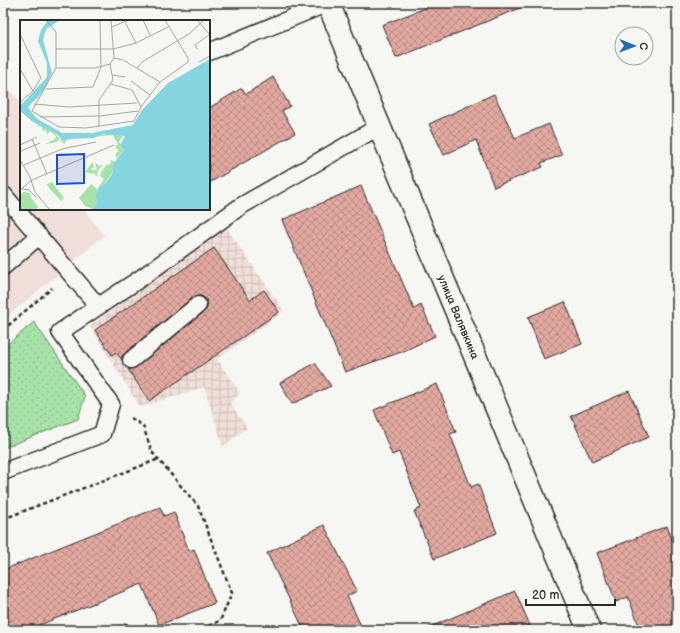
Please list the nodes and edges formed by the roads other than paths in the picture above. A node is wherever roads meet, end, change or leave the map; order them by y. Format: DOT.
graph roads {
  1 [pos="328,3"];
  2 [pos="210,52"];
  3 [pos="380,126"];
  4 [pos="3,194"];
  5 [pos="39,236"];
  6 [pos="3,267"];
  7 [pos="198,305"];
  8 [pos="98,306"];
  9 [pos="131,360"];
  10 [pos="3,472"];
  11 [pos="589,630"];
  1 -- 2 [label="lane"];
  1 -- 3 [label="street, улица Валявкина"];
  3 -- 8 [label="lane"];
  3 -- 11 [label="street, улица Валявкина"];
  4 -- 5 [label="lane"];
  5 -- 6 [label="lane"];
  5 -- 8 [label="lane"];
  7 -- 9 [label="lane"];
  8 -- 10 [label="lane"];
}
